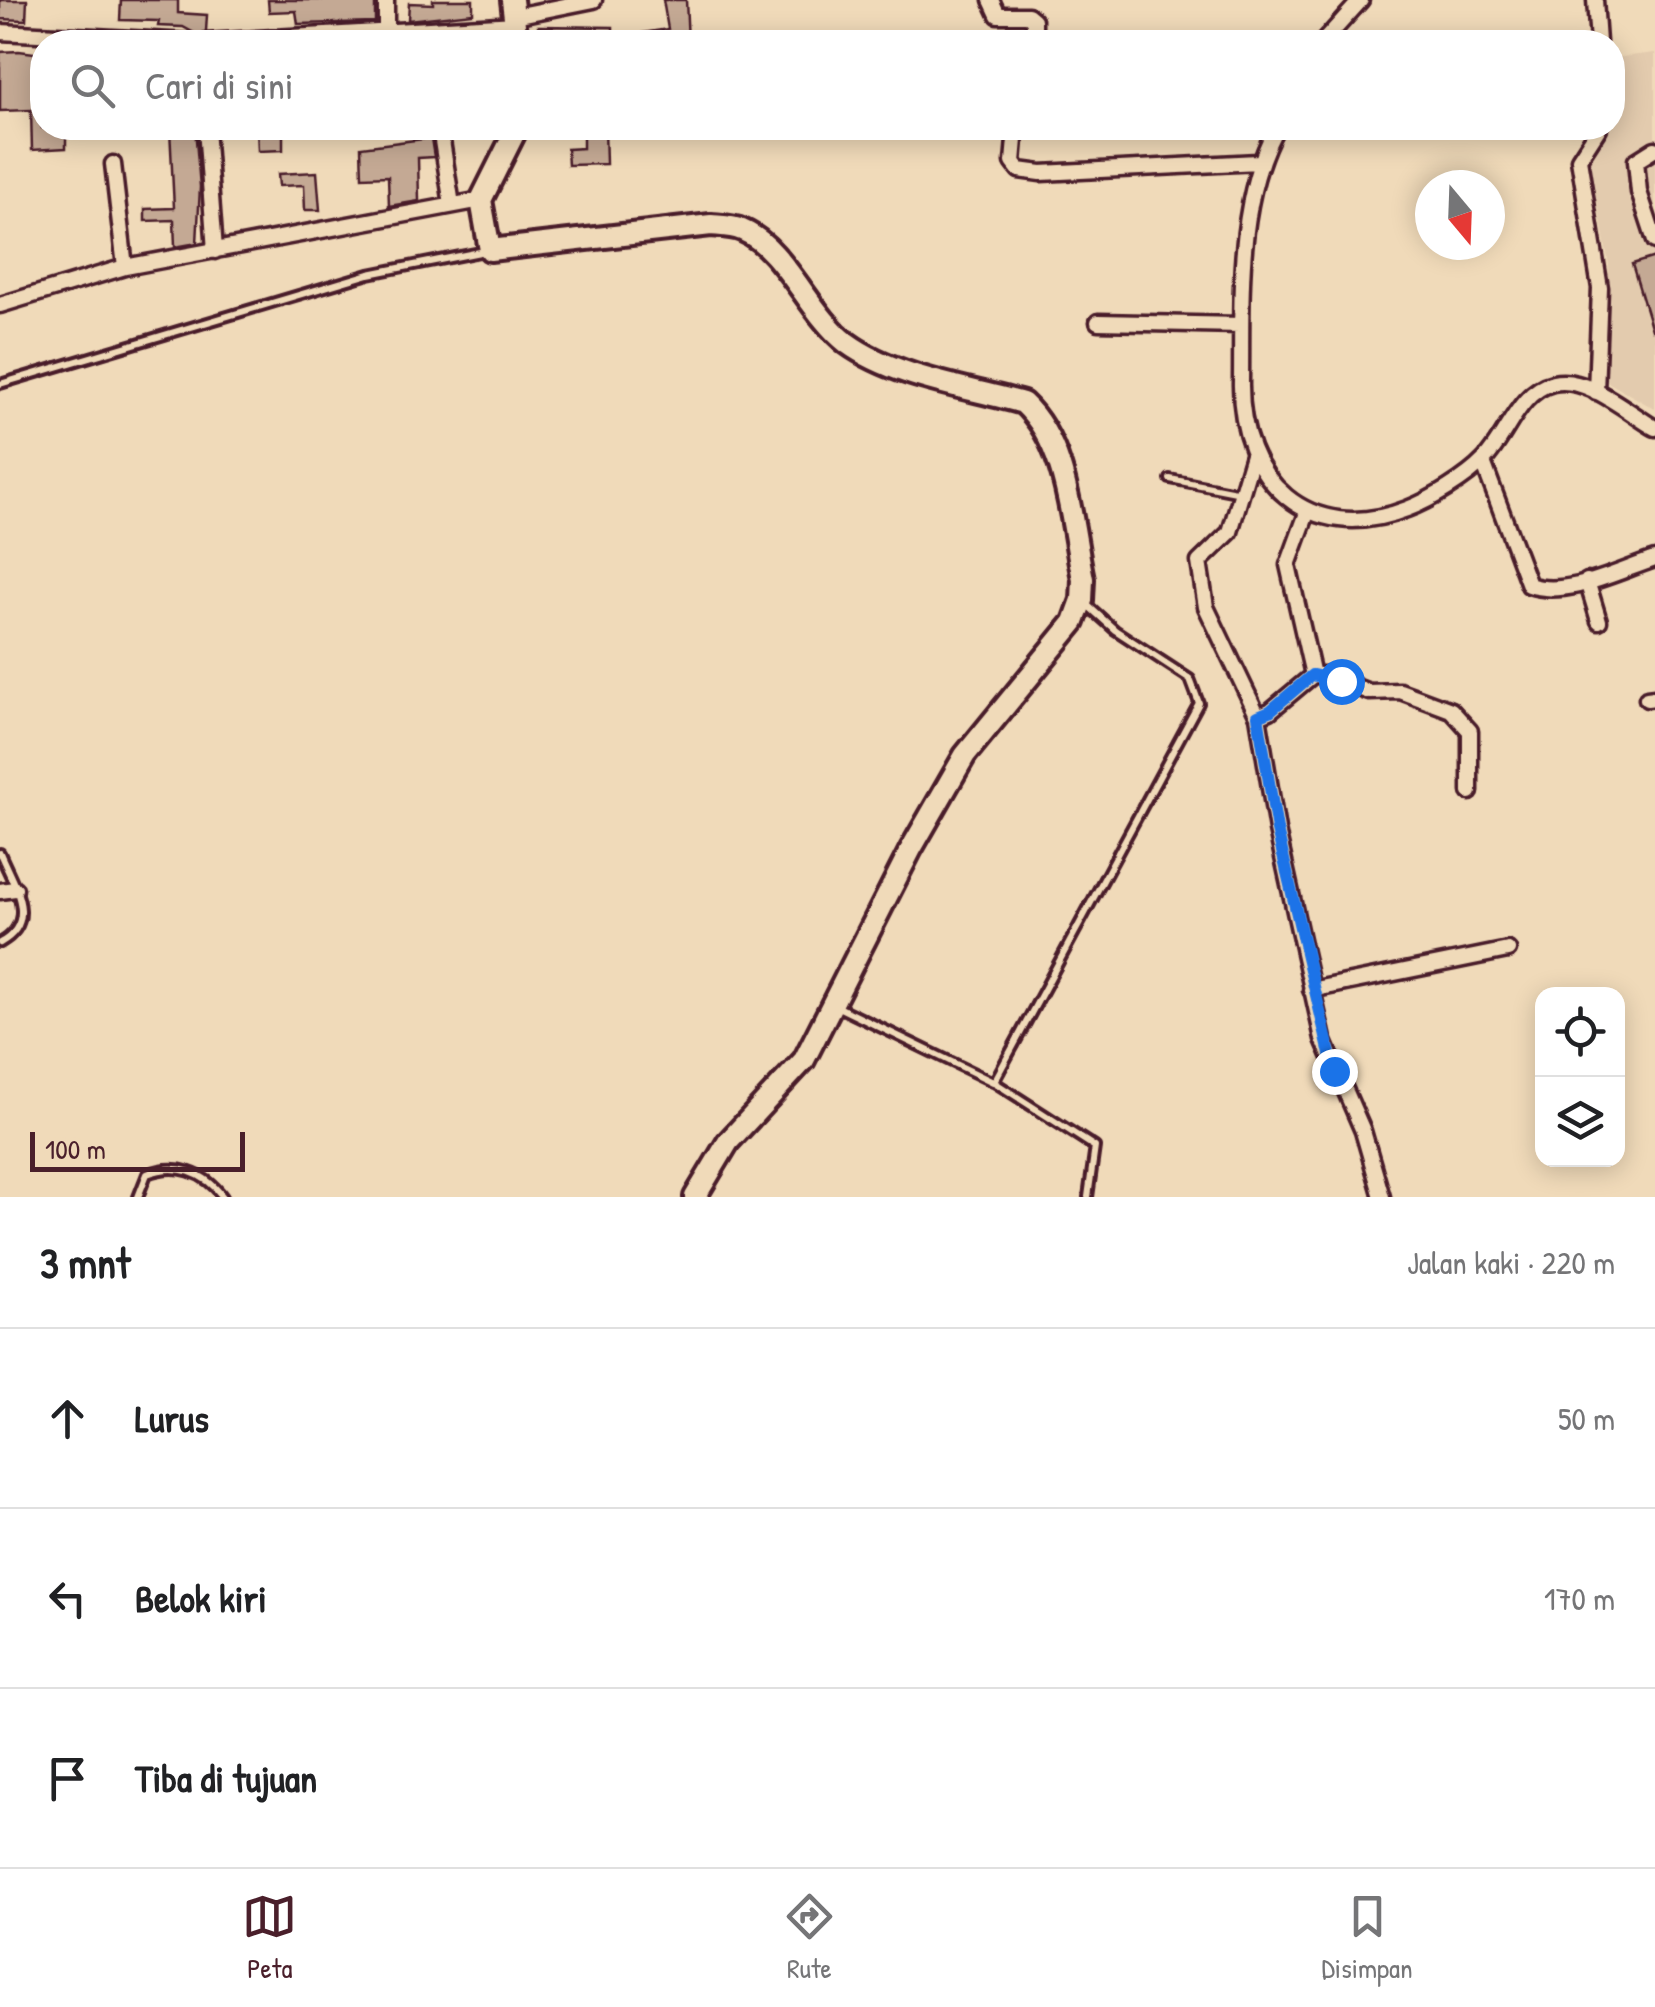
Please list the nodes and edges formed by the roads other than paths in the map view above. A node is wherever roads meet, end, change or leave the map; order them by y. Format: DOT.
graph roads {
  1 [pos="386,0"];
  2 [pos="594,0"];
  3 [pos="991,0"];
  4 [pos="1361,0"];
  5 [pos="1596,0"];
  6 [pos="515,21"];
  7 [pos="379,30"];
  8 [pos="433,30"];
  9 [pos="1034,30"];
  10 [pos="1333,30"];
  11 [pos="1597,30"];
  12 [pos="0,32"];
  13 [pos="30,34"];
  14 [pos="207,140"];
  15 [pos="442,140"];
  16 [pos="510,140"];
  17 [pos="1015,140"];
  18 [pos="1270,140"];
  19 [pos="1591,140"];
  20 [pos="1655,150"];
  21 [pos="1258,162"];
  22 [pos="113,164"];
  23 [pos="481,200"];
  24 [pos="452,205"];
  25 [pos="1655,240"];
  26 [pos="490,250"];
  27 [pos="215,251"];
  28 [pos="125,267"];
  29 [pos="0,305"];
  30 [pos="1098,322"];
  31 [pos="1242,325"];
  32 [pos="0,384"];
  33 [pos="1596,392"];
  34 [pos="1655,428"];
  35 [pos="1252,455"];
  36 [pos="1483,462"];
  37 [pos="1170,479"];
  38 [pos="1242,493"];
  39 [pos="1307,512"];
  40 [pos="1655,559"];
  41 [pos="1587,581"];
  42 [pos="1090,608"];
  43 [pos="1598,622"];
  44 [pos="1312,675"];
  45 [pos="1258,716"];
  46 [pos="1470,792"];
  47 [pos="0,853"];
  48 [pos="7,890"];
  49 [pos="0,943"];
  50 [pos="1508,950"];
  51 [pos="1311,990"];
  52 [pos="833,1004"];
  53 [pos="994,1082"];
  54 [pos="138,1197"];
  55 [pos="222,1197"];
  56 [pos="695,1197"];
  57 [pos="1088,1197"];
  58 [pos="1382,1197"];
  1 -- 7 [label="street"];
  2 -- 6 [label="street"];
  3 -- 9 [label="street"];
  4 -- 10 [label="street"];
  5 -- 11 [label="street"];
  6 -- 8 [label="street"];
  12 -- 13 [label="street"];
  14 -- 27 [label="street"];
  15 -- 24 [label="street"];
  16 -- 23 [label="street"];
  17 -- 21 [label="street"];
  18 -- 21 [label="street"];
  19 -- 33 [label="street"];
  20 -- 25 [label="street"];
  21 -- 31 [label="street"];
  22 -- 28 [label="street"];
  23 -- 24 [label="street"];
  23 -- 26 [label="street"];
  24 -- 27 [label="street"];
  26 -- 32 [label="lane"];
  26 -- 42 [label="street"];
  27 -- 28 [label="street"];
  28 -- 29 [label="street"];
  30 -- 31 [label="street"];
  31 -- 35 [label="street"];
  33 -- 34 [label="street"];
  33 -- 36 [label="street"];
  35 -- 38 [label="street"];
  35 -- 39 [label="street"];
  36 -- 39 [label="street"];
  36 -- 41 [label="street"];
  37 -- 38 [label="lane"];
  38 -- 45 [label="street"];
  39 -- 44 [label="street"];
  40 -- 41 [label="street"];
  41 -- 43 [label="street"];
  42 -- 52 [label="street"];
  42 -- 53 [label="lane"];
  44 -- 45 [label="street"];
  44 -- 46 [label="street"];
  45 -- 51 [label="street"];
  47 -- 48 [label="lane"];
  48 -- 49 [label="lane"];
  50 -- 51 [label="street"];
  51 -- 58 [label="street"];
  52 -- 53 [label="lane"];
  52 -- 56 [label="street"];
  53 -- 57 [label="lane"];
  54 -- 55 [label="lane"];
}
